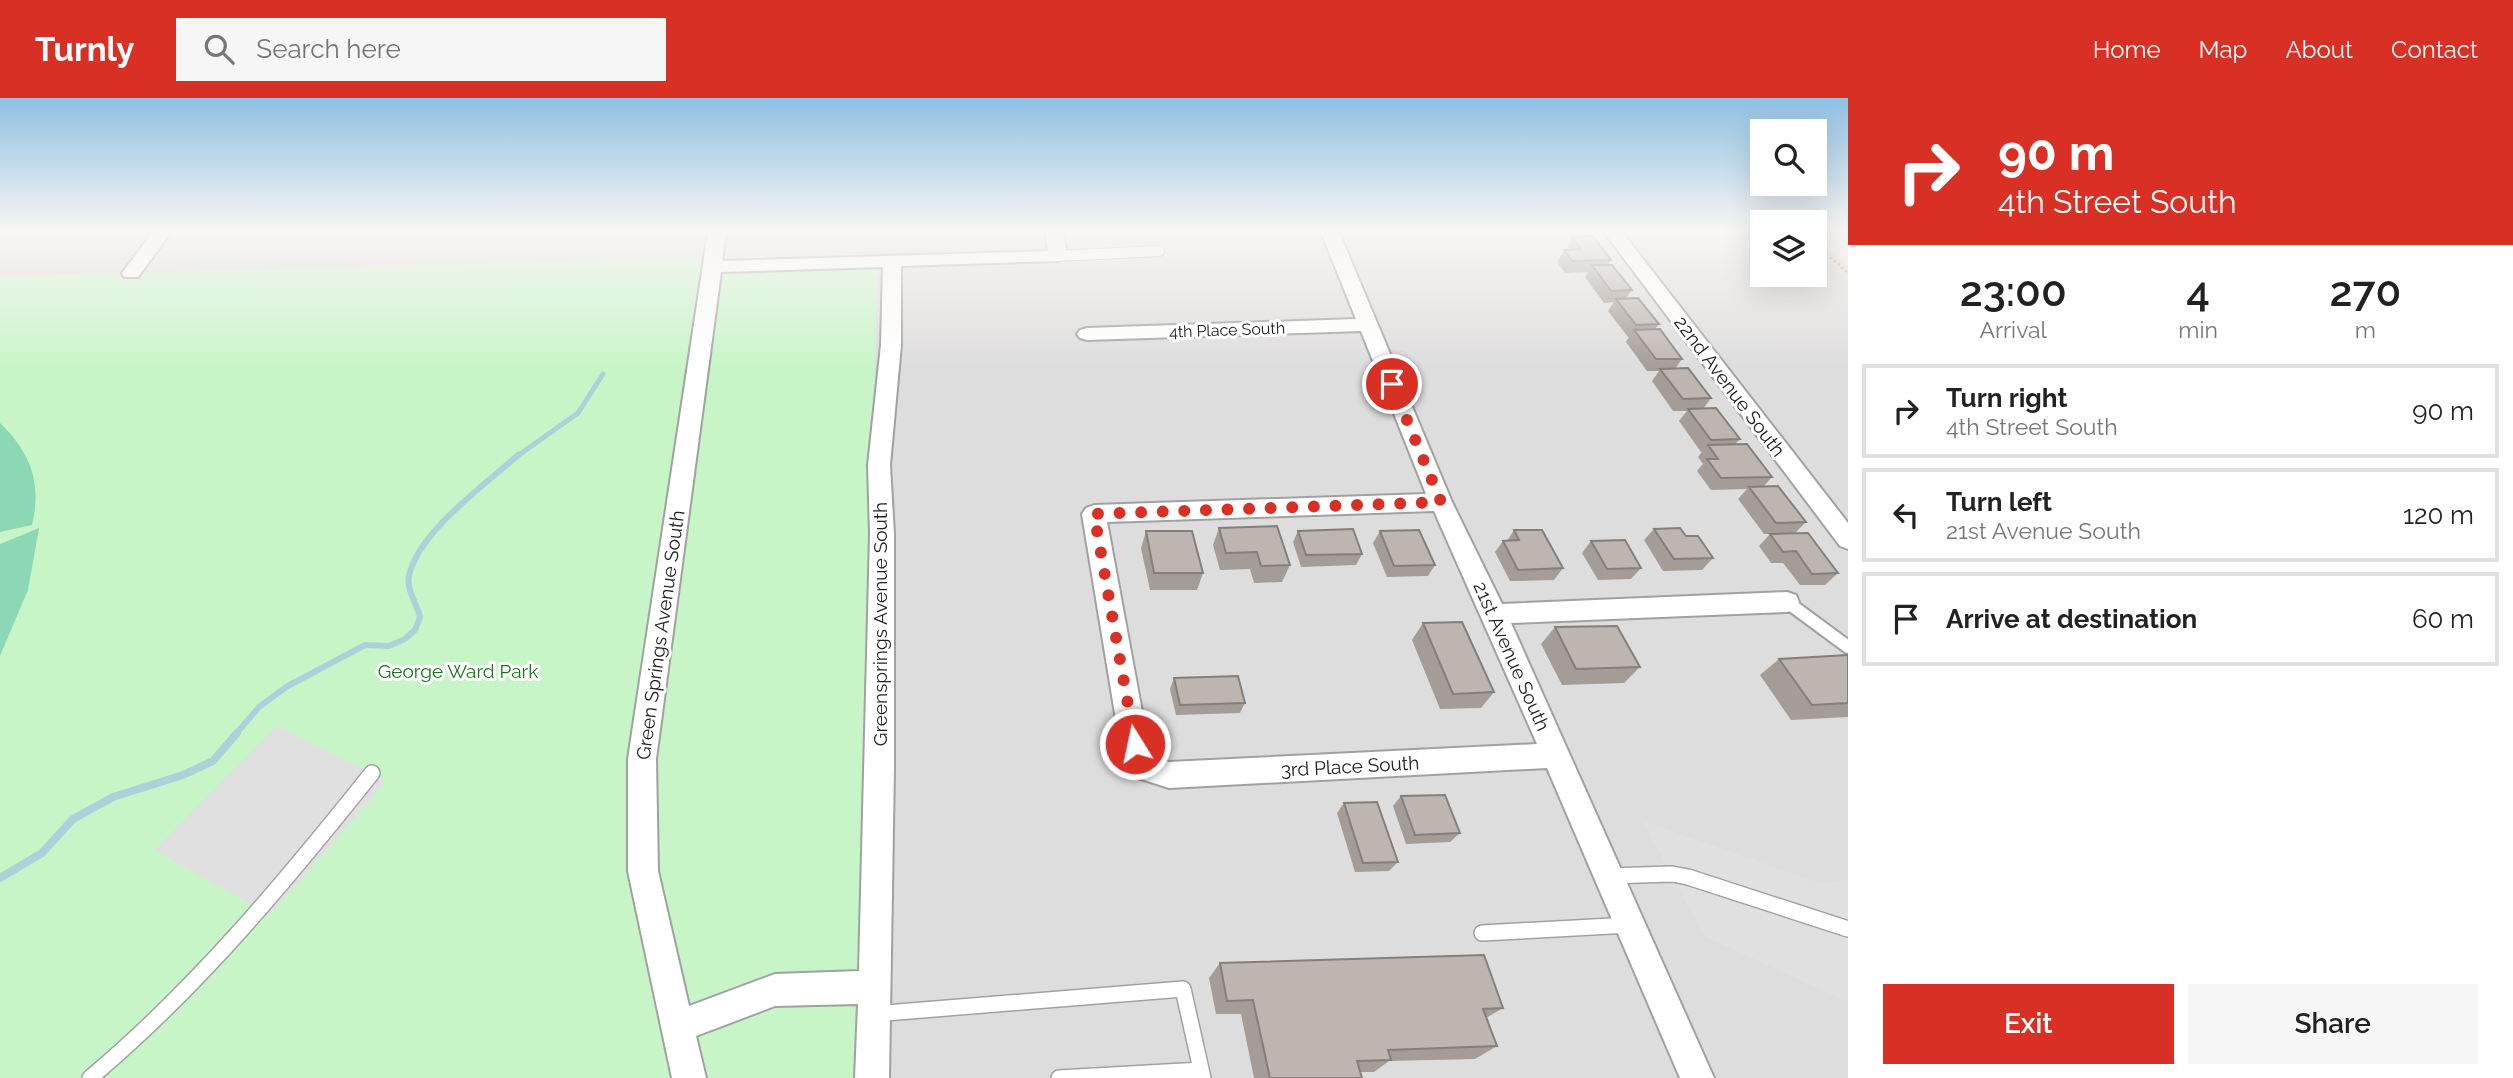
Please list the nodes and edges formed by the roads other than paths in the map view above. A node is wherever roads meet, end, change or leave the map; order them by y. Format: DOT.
graph roads {
  1 [pos="710,278"];
  2 [pos="892,278"];
  3 [pos="1349,278"];
  4 [pos="1648,278"];
  5 [pos="1368,325"];
  6 [pos="1087,334"];
  7 [pos="1441,502"];
  8 [pos="1848,540"];
  9 [pos="1787,602"];
  10 [pos="1494,614"];
  11 [pos="1848,647"];
  12 [pos="1556,755"];
  13 [pos="372,773"];
  14 [pos="1609,876"];
  15 [pos="1630,925"];
  16 [pos="1848,929"];
  17 [pos="1482,933"];
  18 [pos="873,1001"];
  19 [pos="676,1027"];
  20 [pos="1202,1074"];
  21 [pos="90,1078"];
  22 [pos="689,1078"];
  23 [pos="872,1078"];
  24 [pos="1059,1078"];
  25 [pos="1697,1078"];
  1 -- 19 [label="street, Green Springs Avenue South"];
  2 -- 18 [label="street, Greensprings Avenue South"];
  3 -- 5 [label="street, 21st Avenue South"];
  4 -- 8 [label="street, 22nd Avenue South"];
  5 -- 6 [label="street, 4th Place South"];
  5 -- 7 [label="street, 21st Avenue South"];
  7 -- 10 [label="street, 21st Avenue South"];
  7 -- 12 [label="street, 3rd Place South"];
  9 -- 10 [label="street"];
  9 -- 11 [label="lane"];
  10 -- 12 [label="street, 21st Avenue South"];
  12 -- 14 [label="street, 21st Avenue South"];
  13 -- 21 [label="lane"];
  14 -- 15 [label="street, 21st Avenue South"];
  14 -- 16 [label="lane"];
  15 -- 17 [label="lane"];
  15 -- 25 [label="street, 21st Avenue South"];
  18 -- 19 [label="street"];
  18 -- 20 [label="lane"];
  18 -- 23 [label="street, Greensprings Avenue South"];
  19 -- 22 [label="street, Green Springs Avenue South"];
  20 -- 24 [label="lane"];
}
